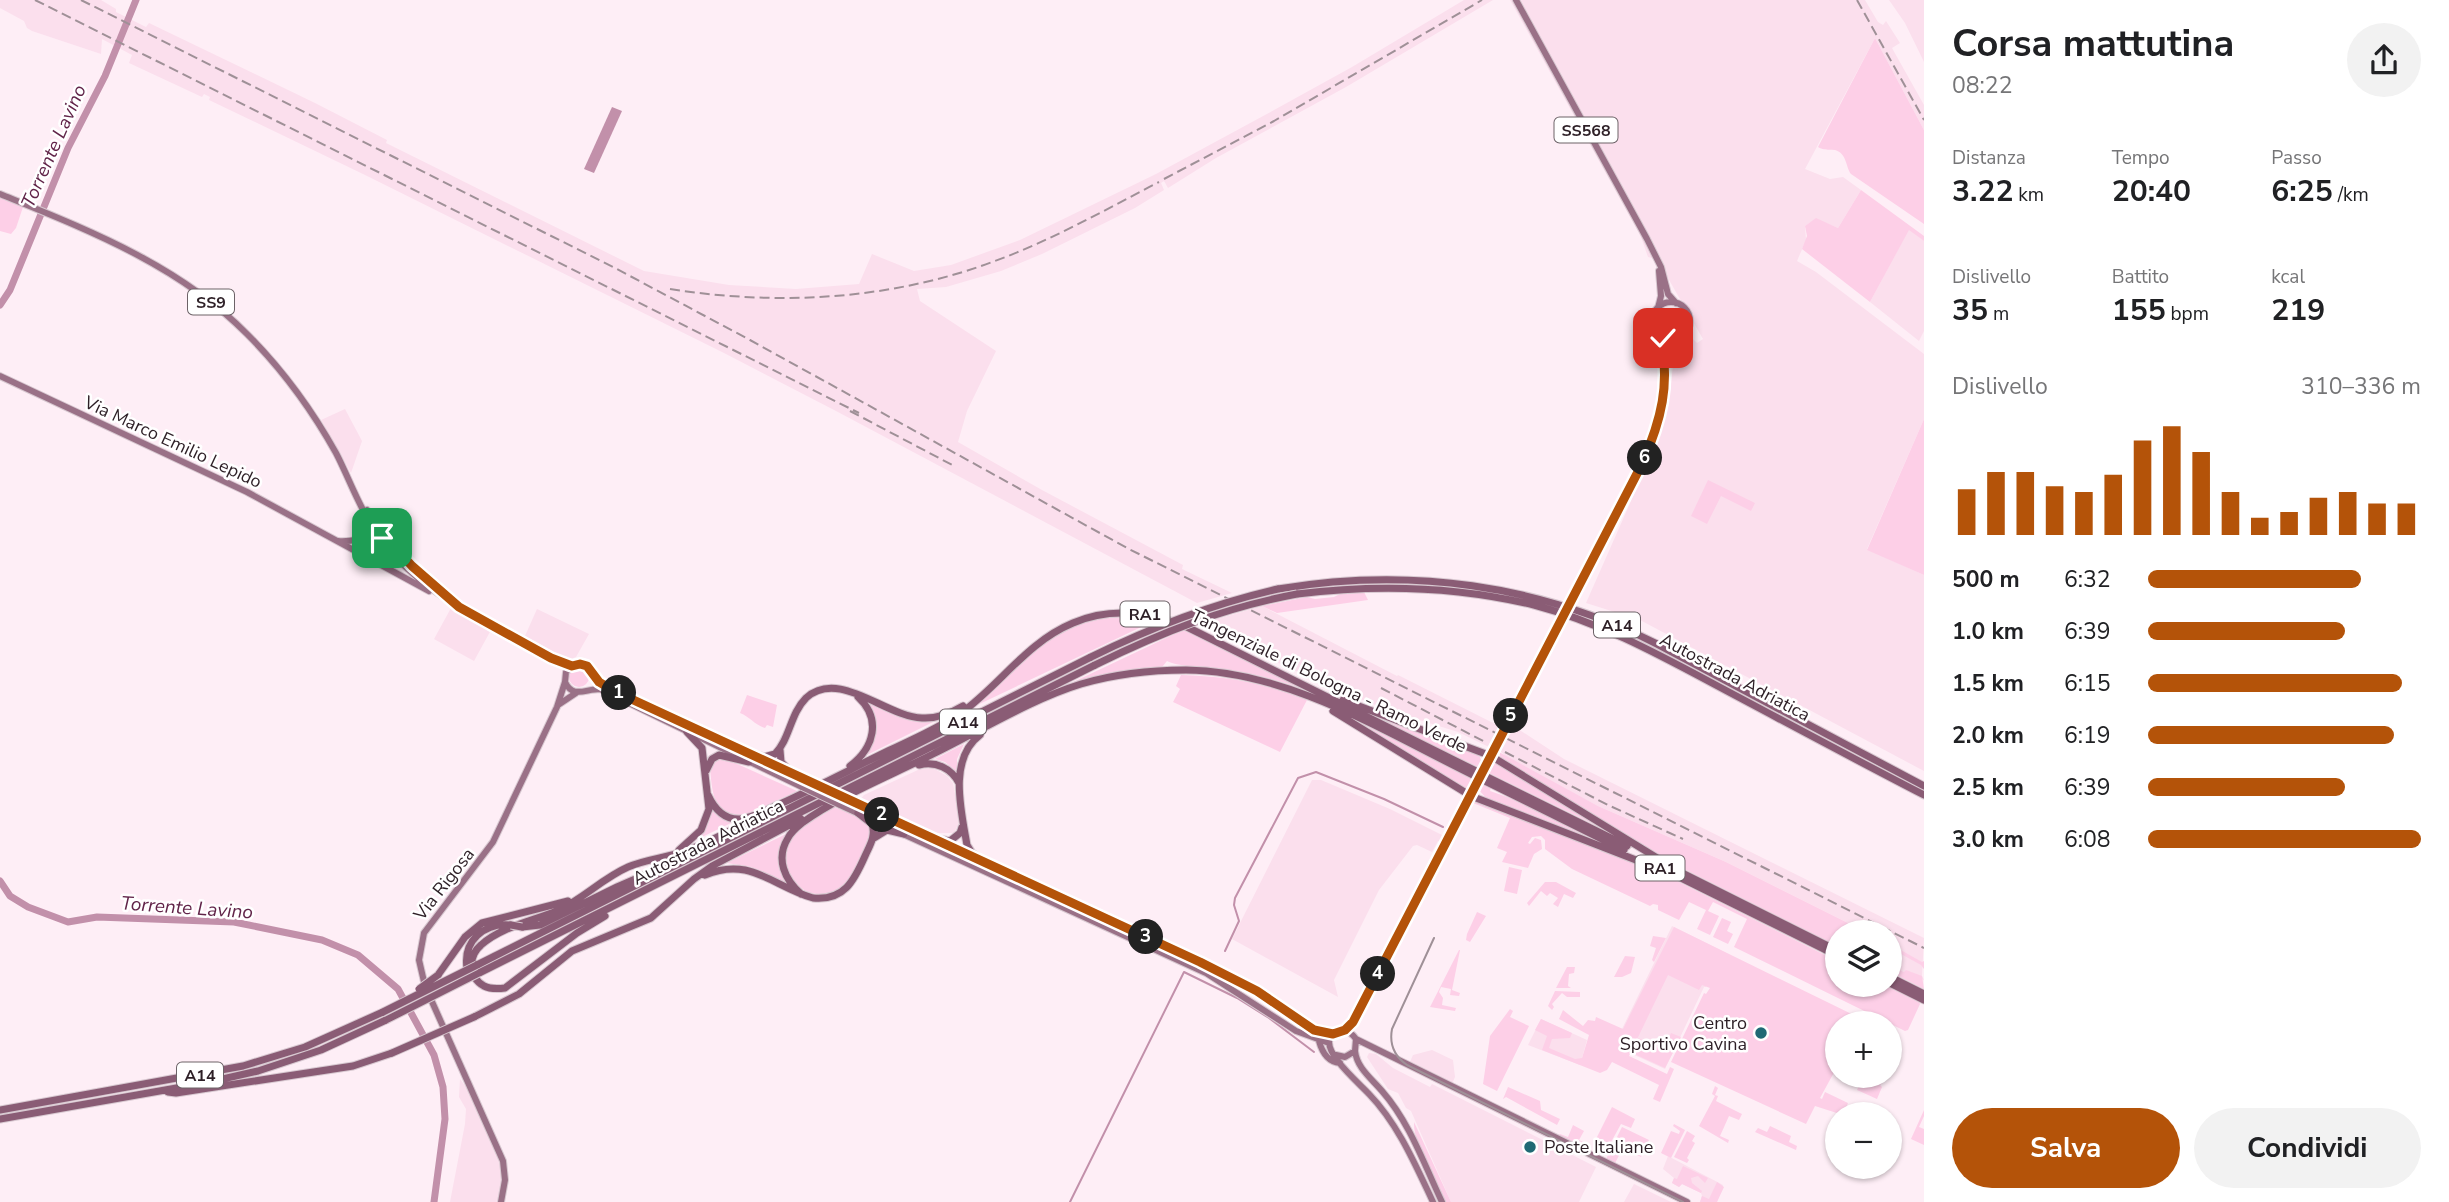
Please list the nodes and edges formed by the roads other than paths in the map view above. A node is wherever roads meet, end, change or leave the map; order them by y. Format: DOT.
graph roads {
  1 [pos="1516,0"];
  2 [pos="0,194"];
  3 [pos="1657,259"];
  4 [pos="1676,303"];
  5 [pos="1658,308"];
  6 [pos="1660,337"];
  7 [pos="1678,339"];
  8 [pos="1666,373"];
  9 [pos="0,376"];
  10 [pos="356,493"];
  11 [pos="365,514"];
  12 [pos="381,538"];
  13 [pos="331,539"];
  14 [pos="358,540"];
  15 [pos="391,543"];
  16 [pos="359,554"];
  17 [pos="394,554"];
  18 [pos="382,567"];
  19 [pos="446,600"];
  20 [pos="459,607"];
  21 [pos="551,658"];
  22 [pos="1093,661"];
  23 [pos="572,666"];
  24 [pos="1007,671"];
  25 [pos="1278,672"];
  26 [pos="594,677"];
  27 [pos="565,679"];
  28 [pos="1287,687"];
  29 [pos="589,690"];
  30 [pos="852,692"];
  31 [pos="576,693"];
  32 [pos="557,707"];
  33 [pos="1017,713"];
  34 [pos="687,732"];
  35 [pos="780,748"];
  36 [pos="738,749"];
  37 [pos="1491,756"];
  38 [pos="749,762"];
  39 [pos="706,771"];
  40 [pos="794,775"];
  41 [pos="1481,776"];
  42 [pos="826,782"];
  43 [pos="960,786"];
  44 [pos="1924,786"];
  45 [pos="801,791"];
  46 [pos="858,792"];
  47 [pos="709,795"];
  48 [pos="1924,795"];
  49 [pos="1471,796"];
  50 [pos="831,806"];
  51 [pos="859,813"];
  52 [pos="963,816"];
  53 [pos="904,834"];
  54 [pos="874,838"];
  55 [pos="932,838"];
  56 [pos="710,849"];
  57 [pos="666,856"];
  58 [pos="985,862"];
  59 [pos="1676,873"];
  60 [pos="694,879"];
  61 [pos="645,891"];
  62 [pos="801,894"];
  63 [pos="581,896"];
  64 [pos="1825,945"];
  65 [pos="1825,949"];
  66 [pos="572,951"];
  67 [pos="1902,983"];
  68 [pos="1902,989"];
  69 [pos="1924,994"];
  70 [pos="1924,1000"];
  71 [pos="1362,1007"];
  72 [pos="384,1016"];
  73 [pos="1345,1030"];
  74 [pos="1333,1034"];
  75 [pos="1355,1036"];
  76 [pos="1320,1041"];
  77 [pos="1329,1043"];
  78 [pos="1355,1051"];
  79 [pos="1336,1055"];
  80 [pos="1340,1063"];
  81 [pos="157,1091"];
  82 [pos="0,1110"];
  83 [pos="0,1119"];
  84 [pos="500,1202"];
  85 [pos="1433,1202"];
  86 [pos="1441,1202"];
  87 [pos="1687,1202"];
  1 -- 3 [label="main road, SS568"];
  2 -- 10 [label="main road, SS9"];
  3 -- 4 [label="main road, SS568"];
  3 -- 5 [label="main road, SS568"];
  4 -- 5 [label="main road"];
  4 -- 7 [label="main road"];
  5 -- 6 [label="main road"];
  6 -- 7 [label="main road"];
  6 -- 8 [label="main road"];
  7 -- 8 [label="main road"];
  8 -- 37 [label="main road, bridge"];
  9 -- 13 [label="main road, Via Marco Emilio Lepido"];
  10 -- 11 [label="main road, SS9"];
  10 -- 15 [label="main road, SS9"];
  11 -- 12 [label="main road, SS9"];
  11 -- 14 [label="main road"];
  12 -- 14 [label="main road, Via Marco Emilio Lepido"];
  12 -- 15 [label="main road, Via Marco Emilio Lepido"];
  12 -- 17 [label="main road, SS9"];
  13 -- 14 [label="main road, Via Marco Emilio Lepido"];
  13 -- 16 [label="main road, Via Marco Emilio Lepido"];
  14 -- 16 [label="main road"];
  15 -- 17 [label="main road"];
  15 -- 20 [label="main road, SS9"];
  16 -- 18 [label="main road, Via Marco Emilio Lepido"];
  17 -- 18 [label="main road"];
  17 -- 19 [label="main road, SS9"];
  18 -- 19 [label="main road, Via Marco Emilio Lepido"];
  19 -- 20 [label="main road, SS9"];
  20 -- 21 [label="main road, SS9"];
  21 -- 23 [label="main road, SS9"];
  21 -- 27 [label="main road, SS9"];
  22 -- 44 [label="highway, Autostrada Adriatica / A14, bridge"];
  22 -- 48 [label="highway, Autostrada Adriatica / A14, bridge"];
  22 -- 56 [label="highway, Autostrada Adriatica / A14"];
  22 -- 61 [label="highway, Autostrada Adriatica / A14"];
  23 -- 26 [label="main road, SS9"];
  23 -- 27 [label="main road"];
  24 -- 25 [label="highway, Tangenziale di Bologna - Ramo Verde / RA1"];
  24 -- 30 [label="highway"];
  24 -- 42 [label="highway, Tangenziale di Bologna - Ramo Verde / RA1"];
  25 -- 37 [label="highway"];
  25 -- 41 [label="highway, Tangenziale di Bologna - Ramo Verde / RA1"];
  26 -- 29 [label="main road"];
  26 -- 36 [label="main road, SS9"];
  27 -- 31 [label="main road, SS9"];
  27 -- 32 [label="main road, Via Rigosa"];
  28 -- 33 [label="highway, Tangenziale di Bologna - Ramo Verde / RA1"];
  28 -- 41 [label="highway, Tangenziale di Bologna - Ramo Verde / RA1"];
  28 -- 49 [label="highway"];
  29 -- 31 [label="main road"];
  29 -- 34 [label="main road"];
  30 -- 35 [label="highway"];
  30 -- 42 [label="highway"];
  31 -- 32 [label="main road, Via Rigosa"];
  32 -- 84 [label="main road, Via Rigosa"];
  33 -- 43 [label="highway"];
  33 -- 46 [label="highway, Tangenziale di Bologna - Ramo Verde / RA1"];
  34 -- 38 [label="main road"];
  34 -- 39 [label="highway"];
  35 -- 36 [label="highway"];
  35 -- 40 [label="highway"];
  36 -- 40 [label="main road, SS9"];
  37 -- 41 [label="main road"];
  37 -- 59 [label="highway"];
  38 -- 39 [label="highway"];
  38 -- 45 [label="main road"];
  39 -- 47 [label="highway"];
  40 -- 55 [label="main road, SS9, bridge"];
  41 -- 49 [label="main road"];
  41 -- 59 [label="highway, Tangenziale di Bologna - Ramo Verde / RA1"];
  42 -- 45 [label="highway, Tangenziale di Bologna - Ramo Verde / RA1"];
  43 -- 46 [label="highway"];
  43 -- 52 [label="highway"];
  45 -- 47 [label="highway"];
  45 -- 51 [label="main road, bridge"];
  45 -- 57 [label="highway, RA1"];
  46 -- 50 [label="highway, Tangenziale di Bologna - Ramo Verde / RA1"];
  47 -- 57 [label="highway"];
  49 -- 59 [label="highway"];
  49 -- 71 [label="main road"];
  50 -- 60 [label="highway, RA1"];
  50 -- 62 [label="highway"];
  51 -- 53 [label="main road"];
  51 -- 54 [label="highway"];
  52 -- 55 [label="highway"];
  52 -- 58 [label="highway"];
  53 -- 54 [label="highway"];
  53 -- 76 [label="main road"];
  54 -- 62 [label="highway"];
  55 -- 58 [label="main road, SS9"];
  56 -- 66 [label="highway, bridge"];
  56 -- 72 [label="highway, Autostrada Adriatica / A14, bridge"];
  57 -- 63 [label="highway, RA1"];
  58 -- 74 [label="main road, SS9"];
  59 -- 64 [label="highway, Tangenziale di Bologna - Ramo Verde / RA1"];
  59 -- 65 [label="highway, Tangenziale di Bologna - Ramo Verde / RA1"];
  60 -- 62 [label="highway"];
  60 -- 66 [label="highway, RA1"];
  61 -- 63 [label="highway"];
  61 -- 72 [label="highway, Autostrada Adriatica / A14, bridge"];
  63 -- 72 [label="highway, bridge"];
  66 -- 81 [label="highway, bridge"];
  67 -- 69 [label="highway"];
  68 -- 70 [label="highway"];
  71 -- 73 [label="main road"];
  71 -- 75 [label="main road"];
  72 -- 81 [label="highway, Autostrada Adriatica / A14"];
  72 -- 82 [label="highway, Autostrada Adriatica / A14"];
  73 -- 74 [label="main road"];
  73 -- 75 [label="main road"];
  74 -- 77 [label="main road"];
  75 -- 78 [label="main road"];
  75 -- 87 [label="main road"];
  76 -- 77 [label="main road"];
  76 -- 80 [label="main road"];
  77 -- 79 [label="main road"];
  78 -- 79 [label="main road"];
  78 -- 86 [label="main road"];
  79 -- 80 [label="main road"];
  80 -- 85 [label="main road"];
  81 -- 83 [label="highway, Autostrada Adriatica / A14"];
}
